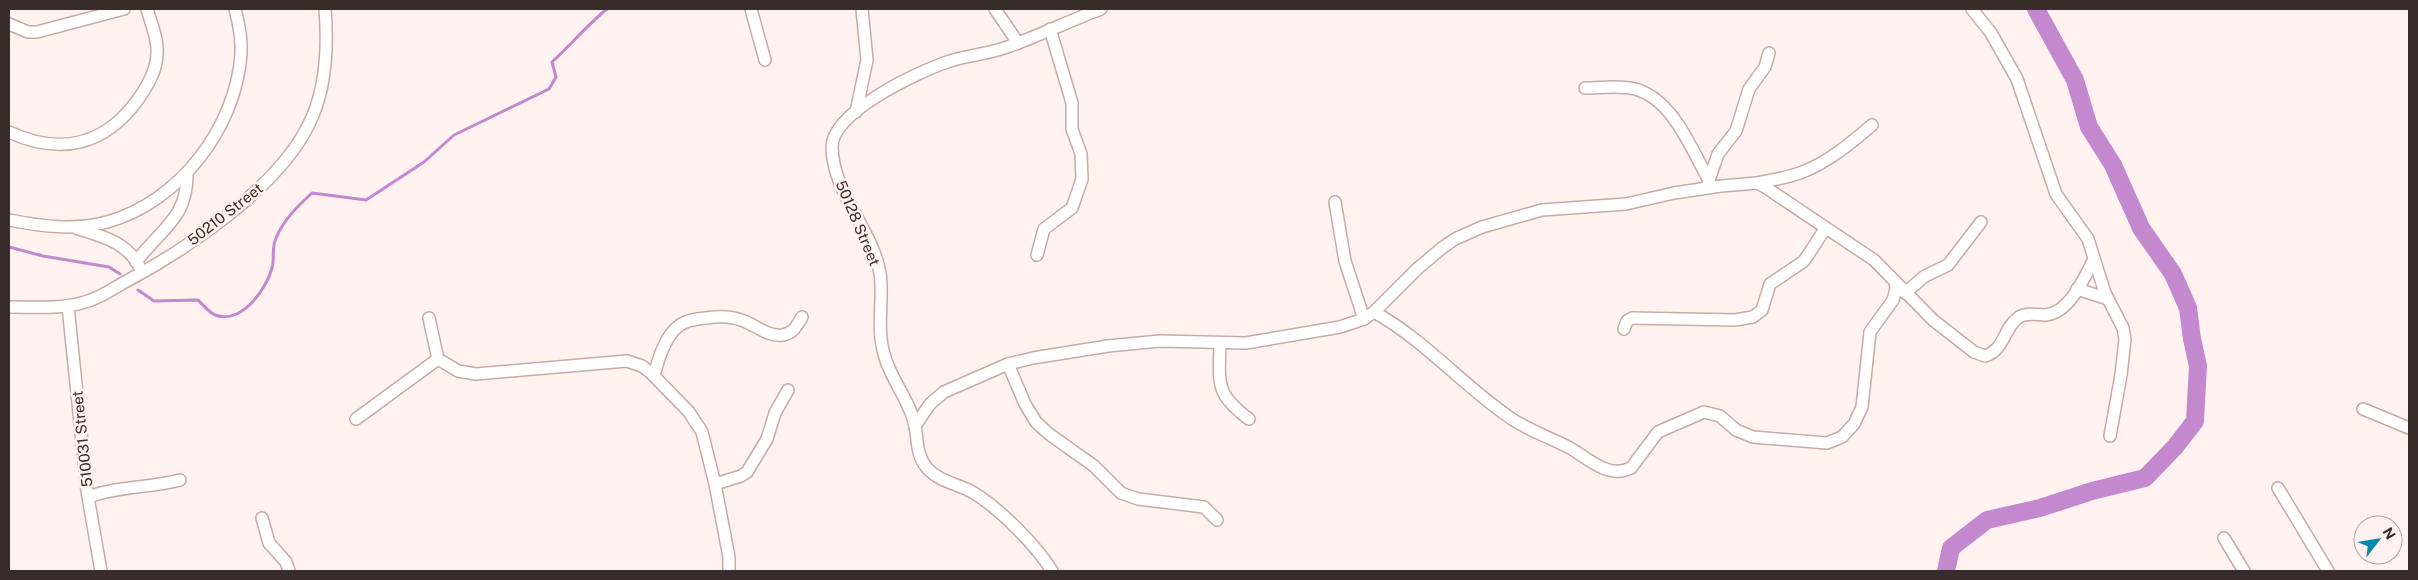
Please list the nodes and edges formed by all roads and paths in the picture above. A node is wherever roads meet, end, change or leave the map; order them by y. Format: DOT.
graph roads {
  1 [pos="124,9"];
  2 [pos="147,9"];
  3 [pos="236,9"];
  4 [pos="325,9"];
  5 [pos="751,9"];
  6 [pos="862,9"];
  7 [pos="995,9"];
  8 [pos="1101,9"];
  9 [pos="1972,9"];
  10 [pos="9,24"];
  11 [pos="1050,29"];
  12 [pos="1018,43"];
  13 [pos="1769,53"];
  14 [pos="765,60"];
  15 [pos="1585,88"];
  16 [pos="856,112"];
  17 [pos="1872,125"];
  18 [pos="9,132"];
  19 [pos="186,173"];
  20 [pos="1708,184"];
  21 [pos="1757,184"];
  22 [pos="1335,202"];
  23 [pos="9,220"];
  24 [pos="1981,222"];
  25 [pos="72,227"];
  26 [pos="1825,228"];
  27 [pos="1037,255"];
  28 [pos="2094,259"];
  29 [pos="136,262"];
  30 [pos="142,273"];
  31 [pos="1895,281"];
  32 [pos="2077,289"];
  33 [pos="1905,293"];
  34 [pos="2108,299"];
  35 [pos="68,306"];
  36 [pos="9,308"];
  37 [pos="1374,312"];
  38 [pos="802,317"];
  39 [pos="429,318"];
  40 [pos="1364,319"];
  41 [pos="1624,329"];
  42 [pos="1220,344"];
  43 [pos="438,359"];
  44 [pos="1008,364"];
  45 [pos="654,376"];
  46 [pos="788,390"];
  47 [pos="2363,410"];
  48 [pos="1248,419"];
  49 [pos="356,420"];
  50 [pos="915,426"];
  51 [pos="2409,428"];
  52 [pos="2110,436"];
  53 [pos="180,480"];
  54 [pos="715,484"];
  55 [pos="2278,488"];
  56 [pos="88,498"];
  57 [pos="262,518"];
  58 [pos="1217,520"];
  59 [pos="2224,538"];
  60 [pos="101,571"];
  61 [pos="290,571"];
  62 [pos="729,571"];
  63 [pos="1052,571"];
  64 [pos="2244,571"];
  65 [pos="2328,571"];
  1 -- 10 [label="street"];
  2 -- 18 [label="street"];
  3 -- 19 [label="street"];
  4 -- 30 [label="street, 50210 Street"];
  5 -- 14 [label="street"];
  6 -- 16 [label="street"];
  7 -- 12 [label="street"];
  8 -- 11 [label="street, 50128 Street"];
  9 -- 28 [label="street"];
  11 -- 12 [label="street, 50128 Street"];
  11 -- 27 [label="street"];
  12 -- 16 [label="street, 50128 Street"];
  13 -- 20 [label="street"];
  15 -- 20 [label="street"];
  16 -- 50 [label="street, 50128 Street"];
  17 -- 21 [label="street"];
  19 -- 25 [label="street"];
  19 -- 29 [label="street"];
  20 -- 21 [label="street"];
  20 -- 37 [label="street"];
  21 -- 26 [label="street"];
  22 -- 40 [label="street"];
  23 -- 25 [label="street"];
  24 -- 33 [label="street"];
  25 -- 29 [label="street"];
  26 -- 31 [label="street"];
  26 -- 41 [label="street"];
  28 -- 32 [label="street"];
  28 -- 34 [label="street"];
  29 -- 30 [label="street"];
  30 -- 35 [label="street, 50210 Street"];
  31 -- 33 [label="street"];
  31 -- 37 [label="street"];
  32 -- 33 [label="street"];
  32 -- 34 [label="street"];
  34 -- 52 [label="street"];
  35 -- 36 [label="street, 50210 Street"];
  35 -- 56 [label="street, 510031 Street"];
  37 -- 40 [label="street"];
  38 -- 45 [label="street"];
  39 -- 43 [label="street"];
  40 -- 42 [label="street"];
  42 -- 44 [label="street"];
  42 -- 48 [label="street"];
  43 -- 45 [label="street"];
  43 -- 49 [label="street"];
  44 -- 50 [label="street"];
  44 -- 58 [label="street"];
  45 -- 54 [label="street"];
  46 -- 54 [label="street"];
  47 -- 51 [label="street"];
  50 -- 63 [label="street, 50128 Street"];
  53 -- 56 [label="street"];
  54 -- 62 [label="street"];
  55 -- 65 [label="street"];
  56 -- 60 [label="street, 510031 Street"];
  57 -- 61 [label="street"];
  59 -- 64 [label="street"];
}
